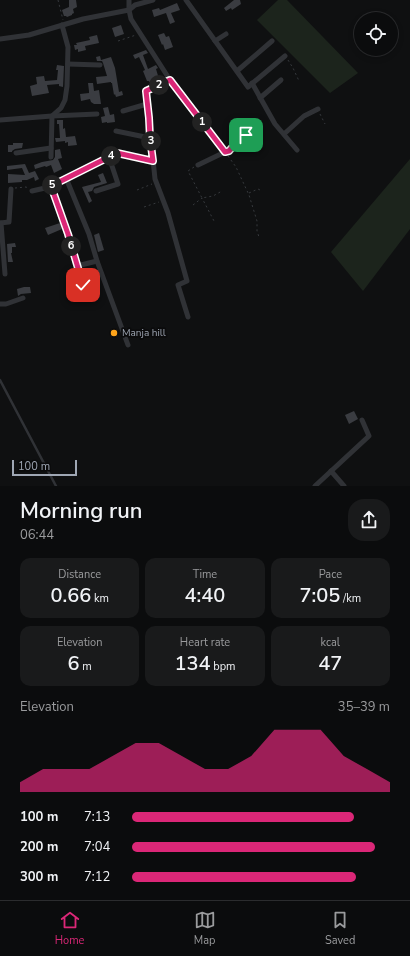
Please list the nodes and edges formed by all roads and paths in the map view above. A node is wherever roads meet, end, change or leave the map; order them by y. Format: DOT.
graph roads {
  1 [pos="58,0"];
  2 [pos="128,0"];
  3 [pos="153,0"];
  4 [pos="186,0"];
  5 [pos="129,10"];
  6 [pos="63,25"];
  7 [pos="140,33"];
  8 [pos="226,34"];
  9 [pos="0,39"];
  10 [pos="215,41"];
  11 [pos="272,41"];
  12 [pos="118,42"];
  13 [pos="285,56"];
  14 [pos="68,64"];
  15 [pos="100,65"];
  16 [pos="237,72"];
  17 [pos="170,80"];
  18 [pos="282,80"];
  19 [pos="299,81"];
  20 [pos="252,83"];
  21 [pos="260,98"];
  22 [pos="147,104"];
  23 [pos="318,109"];
  24 [pos="123,111"];
  25 [pos="97,114"];
  26 [pos="52,116"];
  27 [pos="0,120"];
  28 [pos="325,124"];
  29 [pos="255,128"];
  30 [pos="116,131"];
  31 [pos="284,134"];
  32 [pos="150,138"];
  33 [pos="51,148"];
  34 [pos="297,150"];
  35 [pos="225,152"];
  36 [pos="16,153"];
  37 [pos="51,157"];
  38 [pos="109,157"];
  39 [pos="153,161"];
  40 [pos="198,165"];
  41 [pos="66,178"];
  42 [pos="156,182"];
  43 [pos="51,186"];
  44 [pos="11,189"];
  45 [pos="137,190"];
  46 [pos="32,191"];
  47 [pos="96,191"];
  48 [pos="222,191"];
  49 [pos="262,191"];
  50 [pos="249,193"];
  51 [pos="202,198"];
  52 [pos="163,200"];
  53 [pos="193,205"];
  54 [pos="144,207"];
  55 [pos="214,221"];
  56 [pos="0,223"];
  57 [pos="259,237"];
  58 [pos="97,261"];
  59 [pos="77,266"];
  60 [pos="5,274"];
  61 [pos="83,285"];
  62 [pos="23,298"];
  63 [pos="0,304"];
  64 [pos="188,317"];
  65 [pos="128,345"];
  66 [pos="0,380"];
  67 [pos="362,420"];
  68 [pos="331,471"];
  69 [pos="56,486"];
  70 [pos="315,486"];
  71 [pos="344,486"];
  1 -- 6 [label="path"];
  2 -- 5 [label="street"];
  3 -- 5 [label="street"];
  4 -- 10 [label="street"];
  5 -- 6 [label="street"];
  5 -- 7 [label="street"];
  6 -- 9 [label="street"];
  6 -- 14 [label="street"];
  7 -- 12 [label="path"];
  7 -- 17 [label="street"];
  8 -- 10 [label="street"];
  10 -- 16 [label="street"];
  11 -- 16 [label="street"];
  13 -- 19 [label="path"];
  13 -- 20 [label="street"];
  14 -- 15 [label="street"];
  14 -- 26 [label="street"];
  16 -- 20 [label="street"];
  17 -- 22 [label="street"];
  17 -- 35 [label="street"];
  18 -- 21 [label="street"];
  20 -- 21 [label="street"];
  21 -- 31 [label="street"];
  22 -- 24 [label="street"];
  22 -- 32 [label="street"];
  23 -- 28 [label="path"];
  23 -- 31 [label="street"];
  25 -- 26 [label="street"];
  26 -- 27 [label="street"];
  26 -- 33 [label="street"];
  29 -- 35 [label="path"];
  30 -- 32 [label="street"];
  31 -- 34 [label="street"];
  32 -- 39 [label="street"];
  33 -- 36 [label="street"];
  33 -- 37 [label="street"];
  35 -- 40 [label="street"];
  35 -- 50 [label="path"];
  38 -- 39 [label="street"];
  38 -- 41 [label="street"];
  38 -- 47 [label="street"];
  39 -- 42 [label="street"];
  40 -- 51 [label="path"];
  41 -- 43 [label="street"];
  41 -- 58 [label="street"];
  42 -- 45 [label="path"];
  42 -- 52 [label="street"];
  43 -- 46 [label="street"];
  43 -- 59 [label="street"];
  44 -- 46 [label="path"];
  44 -- 56 [label="street"];
  48 -- 51 [label="path"];
  49 -- 50 [label="path"];
  50 -- 57 [label="path"];
  51 -- 53 [label="path"];
  51 -- 55 [label="path"];
  52 -- 54 [label="path"];
  52 -- 64 [label="street"];
  56 -- 60 [label="street"];
  58 -- 59 [label="street"];
  58 -- 65 [label="street"];
  59 -- 61 [label="street"];
  62 -- 63 [label="street"];
  66 -- 69 [label="lane"];
  67 -- 68 [label="street"];
  68 -- 70 [label="street"];
  68 -- 71 [label="street"];
}
